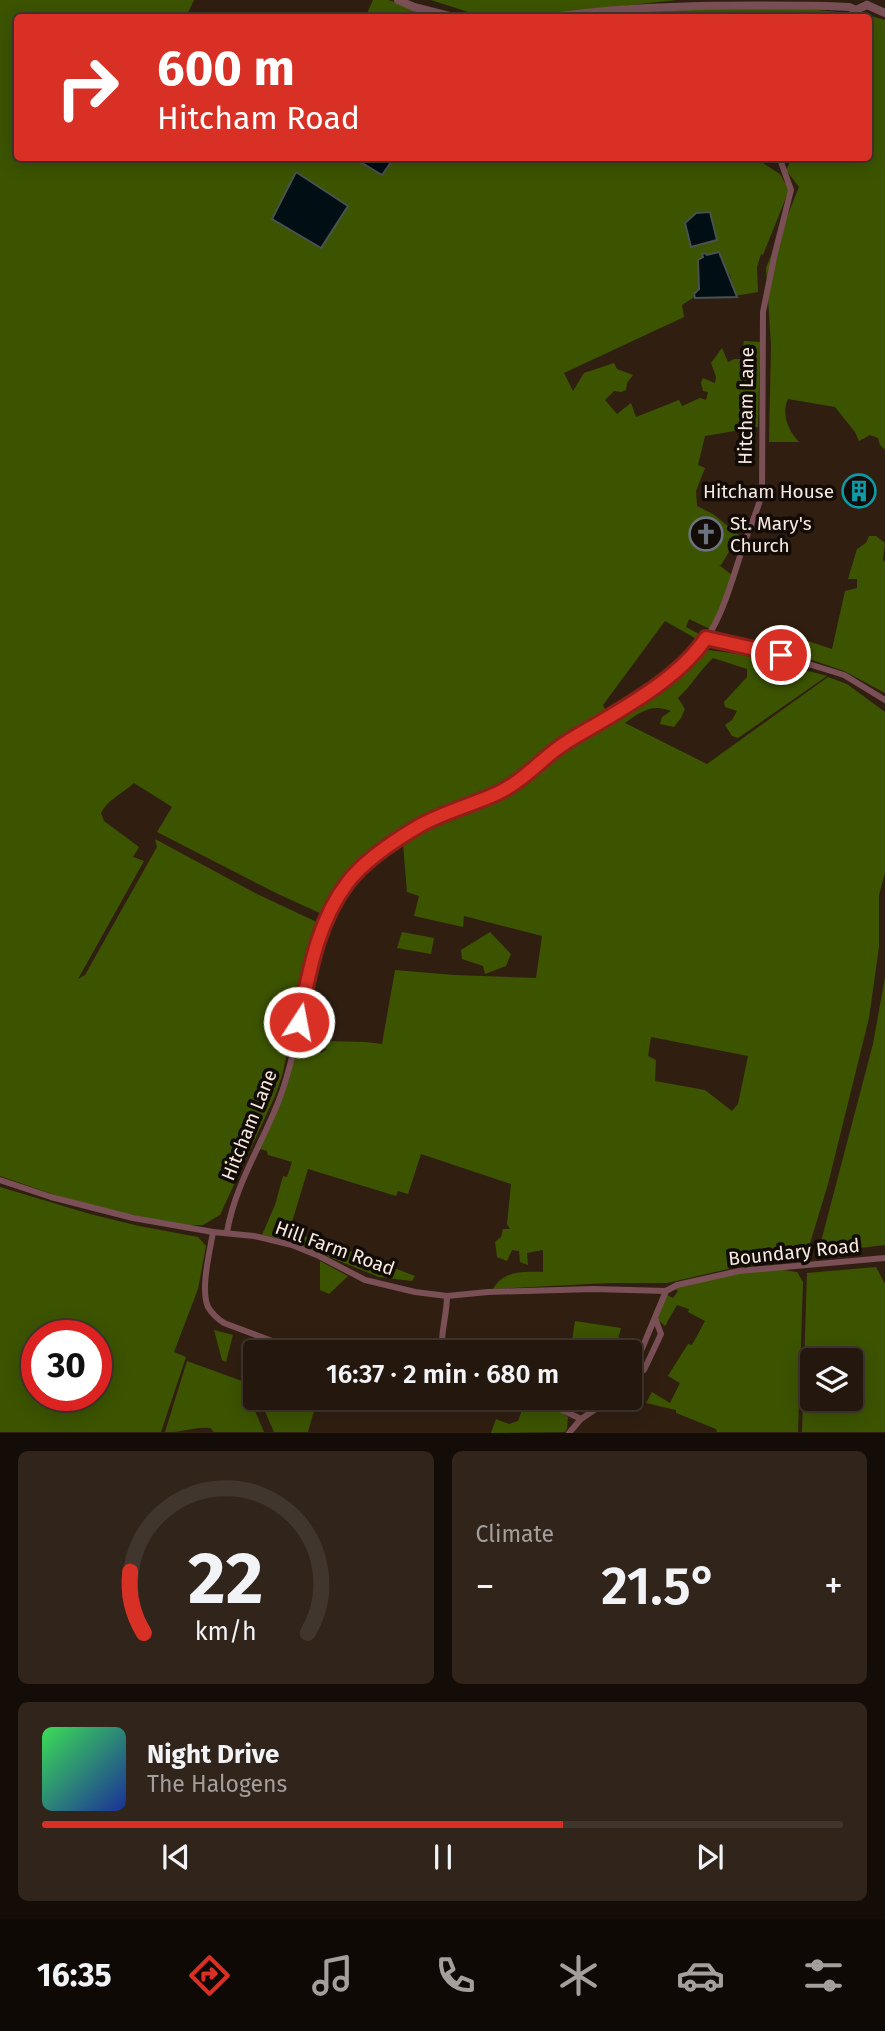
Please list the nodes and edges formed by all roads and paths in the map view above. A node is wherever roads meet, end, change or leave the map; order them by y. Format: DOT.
graph roads {
  1 [pos="398,0"];
  2 [pos="731,3"];
  3 [pos="868,3"];
  4 [pos="885,13"];
  5 [pos="441,14"];
  6 [pos="571,14"];
  7 [pos="856,14"];
  8 [pos="780,161"];
  9 [pos="706,638"];
  10 [pos="885,700"];
  11 [pos="0,1181"];
  12 [pos="213,1232"];
  13 [pos="227,1232"];
  14 [pos="885,1258"];
  15 [pos="666,1291"];
  16 [pos="447,1296"];
  17 [pos="655,1317"];
  18 [pos="268,1340"];
  19 [pos="441,1340"];
  20 [pos="642,1349"];
  21 [pos="642,1371"];
  22 [pos="562,1410"];
  23 [pos="594,1410"];
  24 [pos="581,1419"];
  25 [pos="569,1433"];
  1 -- 5 [label="street"];
  2 -- 6 [label="street"];
  2 -- 7 [label="street"];
  3 -- 4 [label="street"];
  3 -- 7 [label="street"];
  8 -- 9 [label="street, Hitcham Lane"];
  9 -- 10 [label="street"];
  9 -- 13 [label="street, Hitcham Lane"];
  11 -- 12 [label="street, Hill Farm Road"];
  12 -- 13 [label="street, Hill Farm Road"];
  12 -- 18 [label="street"];
  13 -- 16 [label="street, Hill Farm Road"];
  14 -- 15 [label="street, Boundary Road"];
  15 -- 16 [label="street, Hill Farm Road"];
  15 -- 17 [label="street"];
  16 -- 19 [label="street"];
  17 -- 20 [label="street"];
  17 -- 21 [label="street"];
  22 -- 24 [label="street"];
  23 -- 24 [label="street"];
  24 -- 25 [label="street"];
}
